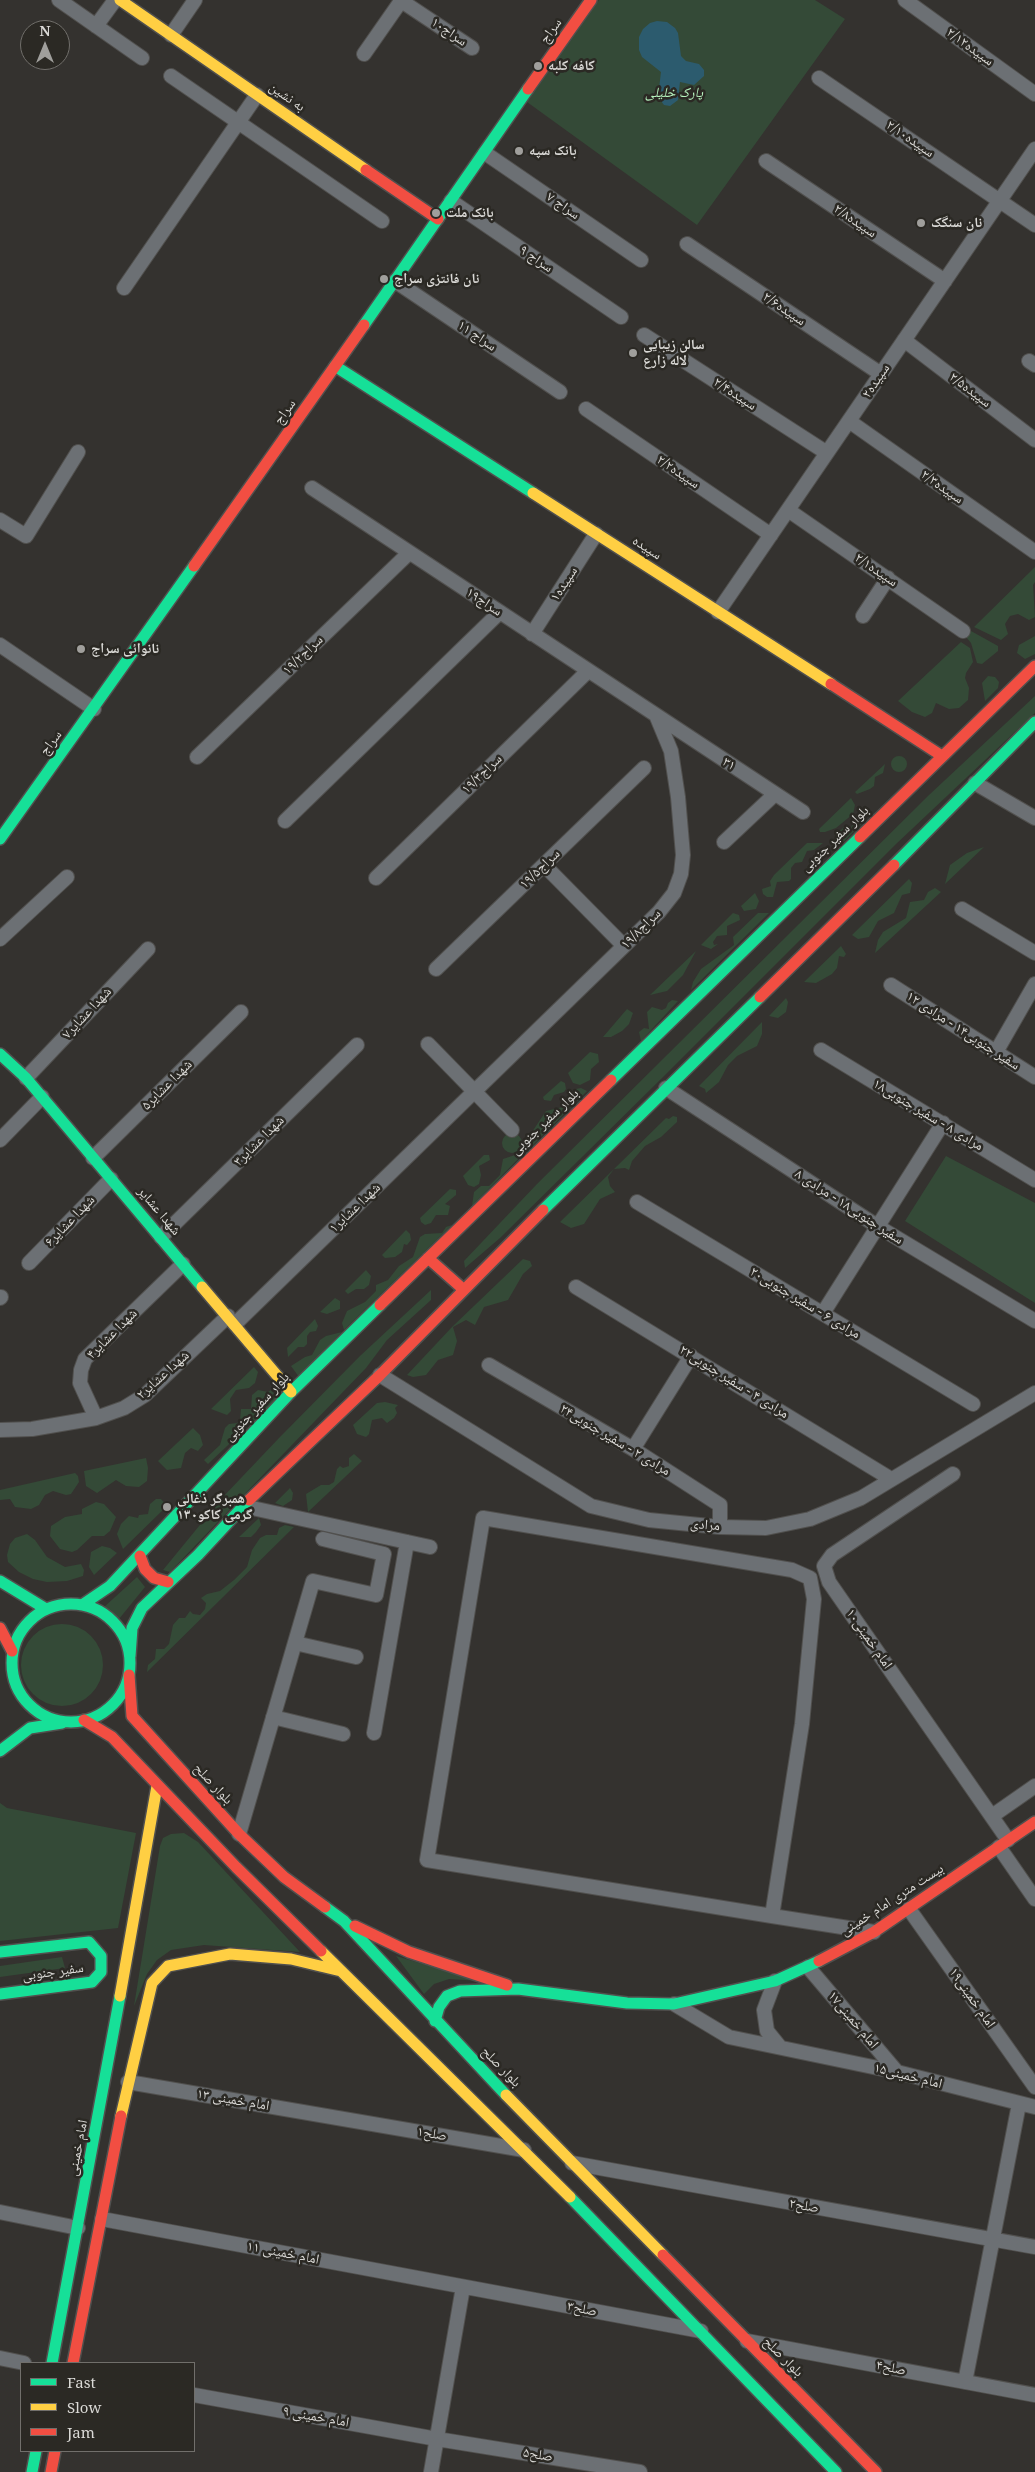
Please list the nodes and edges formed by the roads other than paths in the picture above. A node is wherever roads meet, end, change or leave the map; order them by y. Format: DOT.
graph roads {
  1 [pos="59,0"];
  2 [pos="115,0"];
  3 [pos="120,0"];
  4 [pos="195,0"];
  5 [pos="401,0"];
  6 [pos="591,0"];
  7 [pos="905,0"];
  8 [pos="96,26"];
  9 [pos="171,35"];
  10 [pos="472,48"];
  11 [pos="364,54"];
  12 [pos="142,58"];
  13 [pos="171,76"];
  14 [pos="819,78"];
  15 [pos="1035,94"];
  16 [pos="258,95"];
  17 [pos="239,123"];
  18 [pos="1035,149"];
  19 [pos="485,153"];
  20 [pos="766,161"];
  21 [pos="1000,200"];
  22 [pos="451,201"];
  23 [pos="438,219"];
  24 [pos="382,221"];
  25 [pos="1035,224"];
  26 [pos="687,244"];
  27 [pos="640,260"];
  28 [pos="395,281"];
  29 [pos="945,281"];
  30 [pos="124,288"];
  31 [pos="621,317"];
  32 [pos="644,335"];
  33 [pos="904,340"];
  34 [pos="335,366"];
  35 [pos="881,374"];
  36 [pos="560,392"];
  37 [pos="586,409"];
  38 [pos="848,421"];
  39 [pos="1035,440"];
  40 [pos="78,452"];
  41 [pos="826,454"];
  42 [pos="312,488"];
  43 [pos="788,510"];
  44 [pos="0,520"];
  45 [pos="596,534"];
  46 [pos="771,535"];
  47 [pos="1035,552"];
  48 [pos="410,553"];
  49 [pos="888,578"];
  50 [pos="500,612"];
  51 [pos="718,612"];
  52 [pos="863,616"];
  53 [pos="963,631"];
  54 [pos="532,634"];
  55 [pos="0,645"];
  56 [pos="1035,666"];
  57 [pos="588,670"];
  58 [pos="94,709"];
  59 [pos="656,715"];
  60 [pos="1035,722"];
  61 [pos="942,756"];
  62 [pos="196,757"];
  63 [pos="644,768"];
  64 [pos="975,783"];
  65 [pos="775,794"];
  66 [pos="803,812"];
  67 [pos="1035,818"];
  68 [pos="285,821"];
  69 [pos="0,839"];
  70 [pos="724,842"];
  71 [pos="544,865"];
  72 [pos="67,878"];
  73 [pos="376,878"];
  74 [pos="962,910"];
  75 [pos="0,939"];
  76 [pos="624,946"];
  77 [pos="148,949"];
  78 [pos="1035,954"];
  79 [pos="436,969"];
  80 [pos="1035,984"];
  81 [pos="891,985"];
  82 [pos="241,1012"];
  83 [pos="428,1044"];
  84 [pos="357,1045"];
  85 [pos="821,1050"];
  86 [pos="996,1052"];
  87 [pos="0,1054"];
  88 [pos="1035,1077"];
  89 [pos="26,1078"];
  90 [pos="666,1088"];
  91 [pos="475,1092"];
  92 [pos="42,1097"];
  93 [pos="943,1124"];
  94 [pos="512,1130"];
  95 [pos="0,1140"];
  96 [pos="94,1158"];
  97 [pos="111,1179"];
  98 [pos="1035,1180"];
  99 [pos="637,1202"];
  100 [pos="876,1226"];
  101 [pos="161,1237"];
  102 [pos="428,1258"];
  103 [pos="29,1263"];
  104 [pos="183,1264"];
  105 [pos="576,1287"];
  106 [pos="463,1289"];
  107 [pos="823,1313"];
  108 [pos="232,1320"];
  109 [pos="1035,1321"];
  110 [pos="691,1356"];
  111 [pos="489,1365"];
  112 [pos="380,1375"];
  113 [pos="291,1392"];
  114 [pos="1035,1392"];
  115 [pos="973,1404"];
  116 [pos="96,1418"];
  117 [pos="0,1430"];
  118 [pos="633,1449"];
  119 [pos="953,1474"];
  120 [pos="891,1479"];
  121 [pos="243,1506"];
  122 [pos="720,1527"];
  123 [pos="323,1539"];
  124 [pos="407,1542"];
  125 [pos="430,1547"];
  126 [pos="140,1556"];
  127 [pos="0,1581"];
  128 [pos="168,1582"];
  129 [pos="82,1605"];
  130 [pos="46,1609"];
  131 [pos="0,1628"];
  132 [pos="295,1643"];
  133 [pos="12,1652"];
  134 [pos="130,1656"];
  135 [pos="356,1657"];
  136 [pos="12,1670"];
  137 [pos="129,1674"];
  138 [pos="4,1682"];
  139 [pos="273,1717"];
  140 [pos="78,1721"];
  141 [pos="374,1733"];
  142 [pos="343,1734"];
  143 [pos="0,1751"];
  144 [pos="158,1786"];
  145 [pos="1035,1786"];
  146 [pos="992,1816"];
  147 [pos="1035,1822"];
  148 [pos="239,1834"];
  149 [pos="1003,1844"];
  150 [pos="1035,1899"];
  151 [pos="909,1908"];
  152 [pos="772,1916"];
  153 [pos="344,1921"];
  154 [pos="874,1932"];
  155 [pos="0,1952"];
  156 [pos="808,1967"];
  157 [pos="341,1971"];
  158 [pos="775,1981"];
  159 [pos="518,1989"];
  160 [pos="0,1994"];
  161 [pos="674,2004"];
  162 [pos="435,2021"];
  163 [pos="780,2047"];
  164 [pos="897,2072"];
  165 [pos="128,2082"];
  166 [pos="1035,2087"];
  167 [pos="1019,2104"];
  168 [pos="1035,2106"];
  169 [pos="100,2114"];
  170 [pos="339,2118"];
  171 [pos="121,2119"];
  172 [pos="525,2150"];
  173 [pos="572,2163"];
  174 [pos="0,2212"];
  175 [pos="102,2219"];
  176 [pos="78,2228"];
  177 [pos="993,2240"];
  178 [pos="1035,2247"];
  179 [pos="463,2287"];
  180 [pos="701,2331"];
  181 [pos="737,2350"];
  182 [pos="0,2358"];
  183 [pos="20,2362"];
  184 [pos="52,2362"];
  185 [pos="73,2362"];
  186 [pos="965,2382"];
  187 [pos="195,2394"];
  188 [pos="1035,2395"];
  189 [pos="437,2439"];
  190 [pos="36,2452"];
  191 [pos="55,2452"];
  192 [pos="32,2472"];
  193 [pos="51,2472"];
  194 [pos="431,2472"];
  195 [pos="640,2472"];
  196 [pos="836,2472"];
  197 [pos="876,2472"];
  1 -- 8 [label="street"];
  2 -- 8 [label="street"];
  3 -- 9 [label="main road, به نشین"];
  4 -- 9 [label="street"];
  5 -- 10 [label="street, سراج۱۰"];
  5 -- 11 [label="street"];
  6 -- 19 [label="main road, سراج"];
  7 -- 15 [label="street, سپیده۲/۱۲"];
  8 -- 12 [label="street"];
  9 -- 16 [label="main road, به نشین"];
  13 -- 17 [label="street"];
  14 -- 21 [label="street, سپیده۲/۱۰"];
  16 -- 17 [label="street"];
  16 -- 23 [label="main road, به نشین"];
  17 -- 24 [label="street"];
  17 -- 30 [label="street"];
  18 -- 21 [label="street, سپیده۲"];
  19 -- 22 [label="main road, سراج"];
  19 -- 27 [label="street, سراج ۷"];
  20 -- 29 [label="street, سپیده۲/۸"];
  21 -- 25 [label="street, سپیده۲/۱۰"];
  21 -- 29 [label="street, سپیده۲"];
  22 -- 23 [label="main road, سراج"];
  22 -- 31 [label="street, سراج ۹"];
  23 -- 28 [label="main road, سراج"];
  26 -- 35 [label="street, سپیده۲/۶"];
  28 -- 34 [label="main road, سراج"];
  28 -- 36 [label="street, سراج ۱۱"];
  29 -- 33 [label="street, سپیده۲"];
  32 -- 41 [label="street, سپیده۲/۴"];
  33 -- 35 [label="street, سپیده۲"];
  33 -- 39 [label="street, سپیده۲/۵"];
  34 -- 45 [label="main road, سپیده"];
  34 -- 58 [label="main road, سراج"];
  35 -- 38 [label="street, سپیده۲"];
  37 -- 46 [label="street, سپیده۲/۲"];
  38 -- 41 [label="street, سپیده۲"];
  38 -- 47 [label="street, سپیده۲/۳"];
  40 -- 44 [label="street"];
  41 -- 43 [label="street, سپیده۲"];
  42 -- 48 [label="street, سراج۱۹"];
  43 -- 46 [label="street, سپیده۲"];
  43 -- 49 [label="street, سپیده۲/۱"];
  45 -- 51 [label="main road, سپیده"];
  45 -- 54 [label="street, سپیده۱"];
  46 -- 51 [label="street, سپیده۲"];
  48 -- 50 [label="street, سراج۱۹"];
  48 -- 62 [label="street, سراج۱۹/۲"];
  49 -- 52 [label="street"];
  49 -- 53 [label="street, سپیده۲/۱"];
  50 -- 54 [label="street, سراج۱۹"];
  50 -- 68 [label="street"];
  51 -- 61 [label="main road, سپیده"];
  54 -- 57 [label="street, سراج۱۹"];
  55 -- 58 [label="street"];
  56 -- 61 [label="main road, بلوار سفیر جنوبی"];
  57 -- 59 [label="street, سراج۱۹"];
  57 -- 73 [label="street, سراج۱۹/۳"];
  58 -- 69 [label="main road, سراج"];
  59 -- 65 [label="street, ۳۱"];
  59 -- 76 [label="street, سراج۱۹/۸"];
  60 -- 64 [label="main road"];
  61 -- 102 [label="main road, بلوار سفیر جنوبی"];
  63 -- 71 [label="street, سراج۱۹/۵"];
  64 -- 67 [label="street"];
  64 -- 90 [label="main road"];
  65 -- 66 [label="street, ۳۱"];
  65 -- 70 [label="street"];
  71 -- 76 [label="street"];
  71 -- 79 [label="street, سراج۱۹/۵"];
  72 -- 75 [label="street"];
  74 -- 78 [label="street"];
  76 -- 91 [label="street, سراج۱۹/۸"];
  77 -- 89 [label="street, شهدا عشایر۷"];
  80 -- 86 [label="street"];
  81 -- 86 [label="street, سفیر جنوبی۱۴ - مرادی ۱۲"];
  82 -- 96 [label="street, شهدا عشایر۵"];
  83 -- 91 [label="street"];
  84 -- 101 [label="street, شهدا عشایر۳"];
  85 -- 93 [label="street, مرادی ۸ - سفیر جنوبی۱۸"];
  86 -- 88 [label="street, سفیر جنوبی۱۴ - مرادی ۱۲"];
  87 -- 89 [label="main road, شهدا عشایر"];
  89 -- 92 [label="main road, شهدا عشایر"];
  90 -- 100 [label="street, سفیر جنوبی۱۸ - مرادی ۸"];
  90 -- 106 [label="main road"];
  91 -- 94 [label="street"];
  91 -- 108 [label="street, شهدا عشایر۱"];
  92 -- 95 [label="street"];
  92 -- 96 [label="main road, شهدا عشایر"];
  93 -- 98 [label="street, مرادی ۸ - سفیر جنوبی۱۸"];
  93 -- 100 [label="street"];
  96 -- 97 [label="main road, شهدا عشایر"];
  97 -- 101 [label="main road, شهدا عشایر"];
  97 -- 103 [label="street, شهدا عشایر۶"];
  99 -- 107 [label="street, مرادی ۶ - سفیر جنوبی۲۰"];
  100 -- 107 [label="street"];
  100 -- 109 [label="street, سفیر جنوبی۱۸ - مرادی ۸"];
  101 -- 104 [label="main road, شهدا عشایر"];
  102 -- 106 [label="main road"];
  102 -- 113 [label="main road, بلوار سفیر جنوبی"];
  104 -- 108 [label="main road, شهدا عشایر"];
  104 -- 116 [label="street, شهدا عشایر۴"];
  105 -- 110 [label="street, مرادی ۴ - سفیر جنوبی۲۲"];
  106 -- 112 [label="main road"];
  107 -- 115 [label="street, مرادی ۶ - سفیر جنوبی۲۰"];
  108 -- 113 [label="main road, شهدا عشایر"];
  108 -- 116 [label="street, شهدا عشایر۲"];
  110 -- 118 [label="street"];
  110 -- 120 [label="street, مرادی ۴ - سفیر جنوبی۲۲"];
  111 -- 118 [label="street, مرادی ۲ - سفیر جنوبی۲۴"];
  112 -- 121 [label="main road"];
  112 -- 122 [label="street, مرادی"];
  113 -- 126 [label="main road, بلوار سفیر جنوبی"];
  114 -- 120 [label="street, مرادی"];
  116 -- 117 [label="street, شهدا عشایر۲"];
  118 -- 122 [label="street, مرادی ۲ - سفیر جنوبی۲۴"];
  119 -- 146 [label="street, امام خمینی۱۰"];
  120 -- 122 [label="street, مرادی"];
  121 -- 124 [label="street"];
  121 -- 128 [label="main road"];
  123 -- 132 [label="street"];
  124 -- 125 [label="street"];
  124 -- 141 [label="street"];
  126 -- 128 [label="main road"];
  126 -- 129 [label="main road, بلوار سفیر جنوبی"];
  127 -- 130 [label="main road"];
  128 -- 134 [label="main road"];
  129 -- 130 [label="main road"];
  129 -- 134 [label="main road"];
  130 -- 133 [label="main road"];
  131 -- 133 [label="main road"];
  132 -- 135 [label="street"];
  132 -- 139 [label="street"];
  133 -- 136 [label="main road"];
  134 -- 137 [label="main road"];
  136 -- 138 [label="main road"];
  136 -- 140 [label="main road"];
  137 -- 140 [label="main road"];
  137 -- 148 [label="main road, بلوار صلح"];
  139 -- 142 [label="street"];
  139 -- 148 [label="street"];
  140 -- 143 [label="main road"];
  140 -- 144 [label="main road, بلوار صلح"];
  144 -- 157 [label="main road, بلوار صلح"];
  144 -- 169 [label="main road, امام خمینی"];
  145 -- 146 [label="street"];
  146 -- 149 [label="street, امام خمینی۱۰"];
  147 -- 149 [label="main road, بیست متری امام خمینی"];
  148 -- 153 [label="main road, بلوار صلح"];
  149 -- 150 [label="street, امام خمینی۱۰"];
  149 -- 151 [label="main road, بیست متری امام خمینی"];
  151 -- 154 [label="main road, بیست متری امام خمینی"];
  151 -- 166 [label="street, امام خمینی۱۹"];
  152 -- 152 [label="street"];
  152 -- 154 [label="street"];
  153 -- 159 [label="main road"];
  153 -- 162 [label="main road, بلوار صلح"];
  154 -- 156 [label="main road, بیست متری امام خمینی"];
  155 -- 160 [label="main road, سفیر جنوبی"];
  156 -- 158 [label="main road, بیست متری امام خمینی"];
  156 -- 164 [label="street, امام خمینی۱۷"];
  157 -- 165 [label="main road"];
  157 -- 172 [label="main road, بلوار صلح"];
  158 -- 161 [label="main road, بیست متری امام خمینی"];
  158 -- 163 [label="street"];
  159 -- 161 [label="main road, بیست متری امام خمینی"];
  159 -- 162 [label="main road"];
  161 -- 163 [label="street, ۱۵امام خمینی"];
  162 -- 173 [label="main road, بلوار صلح"];
  163 -- 164 [label="street, ۱۵امام خمینی"];
  164 -- 167 [label="street, ۱۵امام خمینی"];
  165 -- 170 [label="street, امام خمینی ۱۳"];
  165 -- 171 [label="main road"];
  167 -- 168 [label="street, ۱۵امام خمینی"];
  167 -- 177 [label="street"];
  169 -- 171 [label="main road"];
  169 -- 176 [label="main road, امام خمینی"];
  170 -- 172 [label="street, ۱صلح"];
  171 -- 175 [label="main road"];
  172 -- 180 [label="main road, بلوار صلح"];
  173 -- 177 [label="street, صلح۲"];
  173 -- 181 [label="main road, بلوار صلح"];
  174 -- 176 [label="street"];
  175 -- 179 [label="street, امام خمینی ۱۱"];
  175 -- 185 [label="main road"];
  176 -- 184 [label="main road, امام خمینی"];
  177 -- 178 [label="street, صلح۲"];
  177 -- 186 [label="street"];
  179 -- 180 [label="street, صلح۳"];
  179 -- 189 [label="street"];
  180 -- 181 [label="main road, بلوار صلح"];
  181 -- 186 [label="street, صلح۴"];
  181 -- 196 [label="main road, بلوار صلح"];
  181 -- 197 [label="main road, بلوار صلح"];
  182 -- 183 [label="street"];
  186 -- 188 [label="street, صلح۴"];
  187 -- 189 [label="street, امام خمینی ۹"];
  189 -- 194 [label="street"];
  189 -- 195 [label="street, صلح۵"];
  190 -- 192 [label="main road"];
  191 -- 193 [label="main road"];
}
